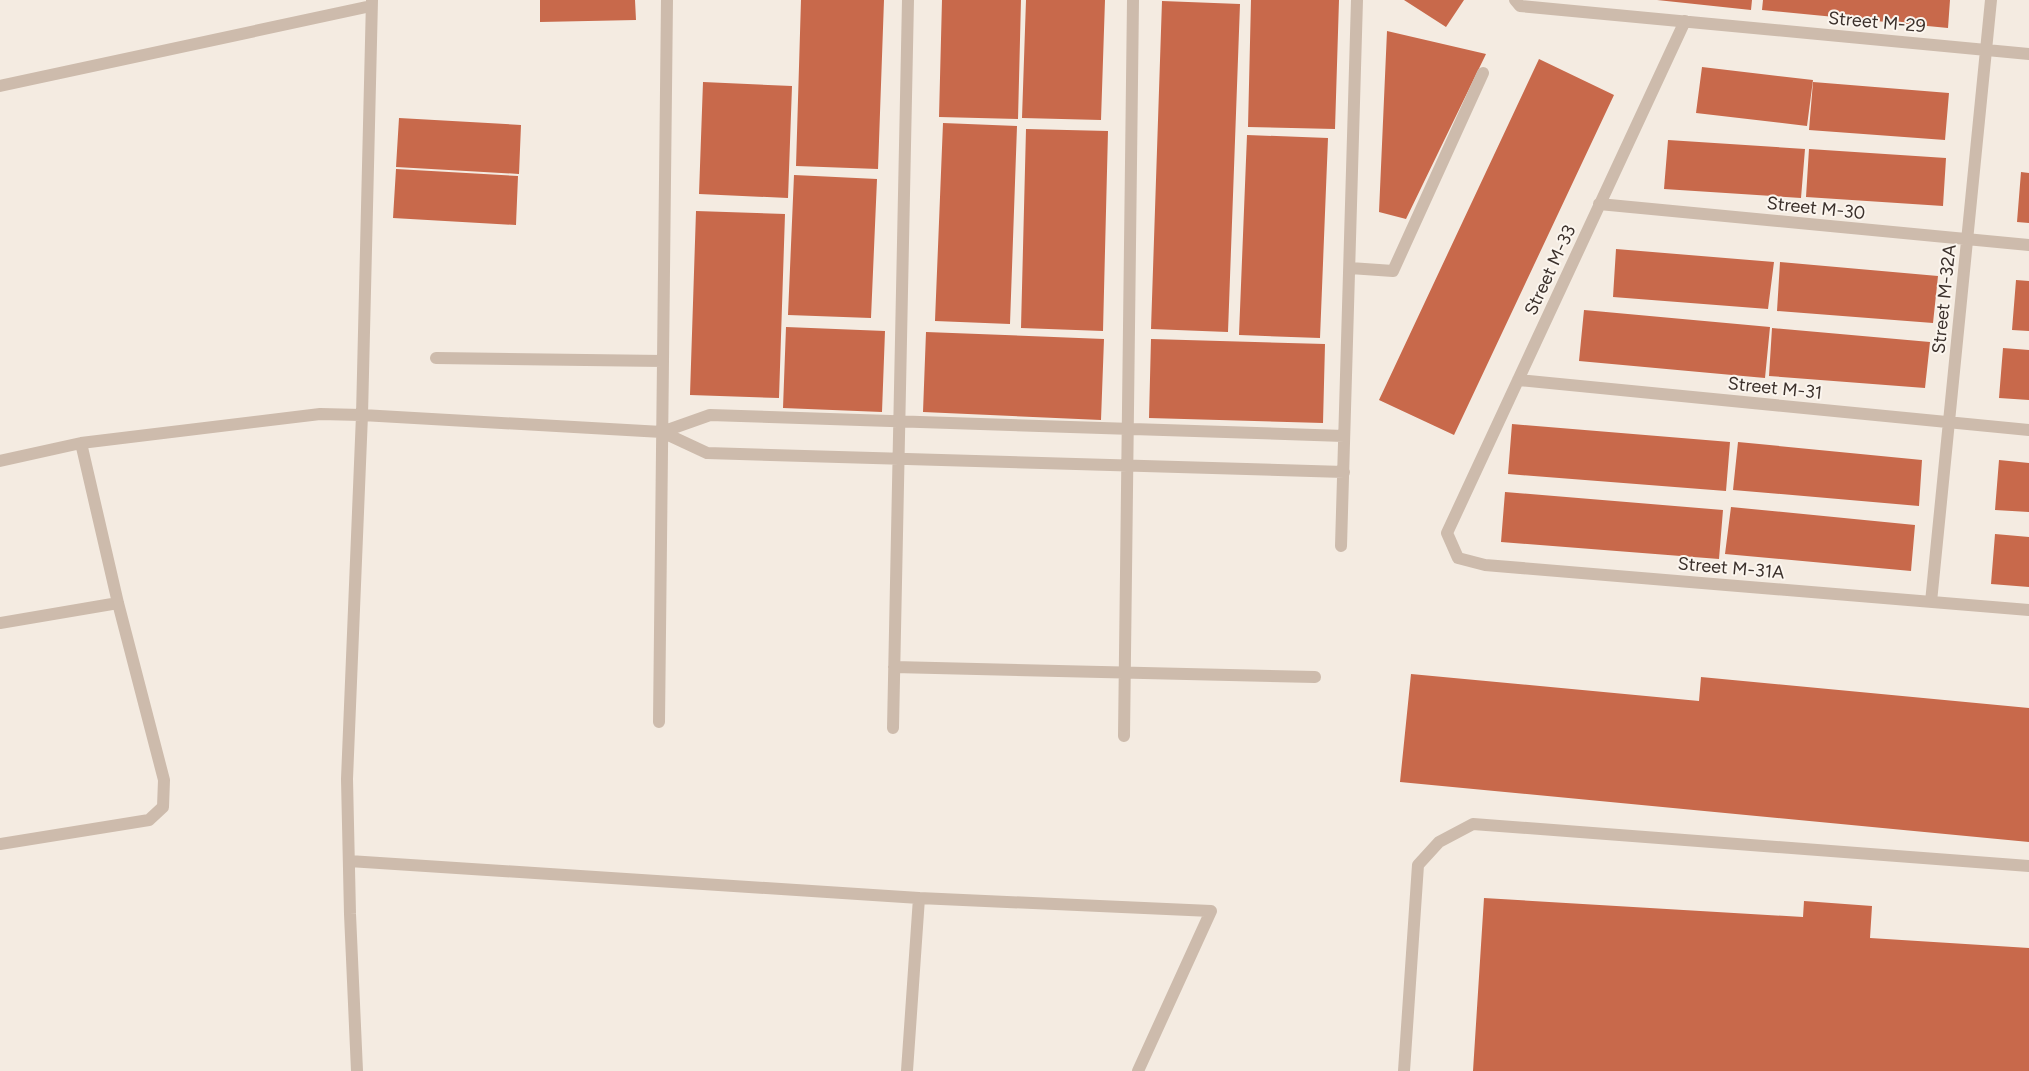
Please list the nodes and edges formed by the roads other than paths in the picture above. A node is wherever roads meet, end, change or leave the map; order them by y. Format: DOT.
graph roads {
  1 [pos="667,0"];
  2 [pos="908,0"];
  3 [pos="1132,0"];
  4 [pos="1357,0"];
  5 [pos="1515,0"];
  6 [pos="1991,0"];
  7 [pos="372,3"];
  8 [pos="1685,21"];
  9 [pos="1986,50"];
  10 [pos="2029,54"];
  11 [pos="1483,73"];
  12 [pos="0,86"];
  13 [pos="1599,204"];
  14 [pos="1967,240"];
  15 [pos="2029,245"];
  16 [pos="1350,268"];
  17 [pos="436,358"];
  18 [pos="663,361"];
  19 [pos="1518,380"];
  20 [pos="362,415"];
  21 [pos="900,422"];
  22 [pos="1949,422"];
  23 [pos="1128,429"];
  24 [pos="2029,430"];
  25 [pos="662,432"];
  26 [pos="1344,436"];
  27 [pos="81,443"];
  28 [pos="900,458"];
  29 [pos="0,461"];
  30 [pos="1127,465"];
  31 [pos="1344,472"];
  32 [pos="1447,534"];
  33 [pos="1341,546"];
  34 [pos="1931,602"];
  35 [pos="118,603"];
  36 [pos="2029,610"];
  37 [pos="0,623"];
  38 [pos="894,668"];
  39 [pos="1125,673"];
  40 [pos="1315,676"];
  41 [pos="659,722"];
  42 [pos="893,728"];
  43 [pos="1124,736"];
  44 [pos="0,844"];
  45 [pos="349,861"];
  46 [pos="2029,866"];
  47 [pos="919,898"];
  48 [pos="357,1071"];
  49 [pos="907,1071"];
  50 [pos="1138,1071"];
  51 [pos="1404,1071"];
  1 -- 18 [label="street"];
  2 -- 21 [label="street"];
  3 -- 23 [label="street"];
  4 -- 16 [label="street"];
  5 -- 8 [label="street, Street M-29"];
  6 -- 9 [label="street, Street M-32A"];
  7 -- 12 [label="street"];
  7 -- 20 [label="street"];
  8 -- 9 [label="street, Street M-29"];
  8 -- 13 [label="street, Street M-33"];
  9 -- 10 [label="street, Street M-29"];
  9 -- 14 [label="street, Street M-32A"];
  11 -- 16 [label="street"];
  13 -- 14 [label="street, Street M-30"];
  13 -- 19 [label="street, Street M-33"];
  14 -- 15 [label="street, Street M-30"];
  14 -- 22 [label="street, Street M-32A"];
  16 -- 26 [label="street"];
  17 -- 18 [label="street"];
  18 -- 25 [label="street"];
  19 -- 22 [label="street, Street M-31"];
  19 -- 32 [label="street, Street M-33"];
  20 -- 25 [label="street"];
  20 -- 27 [label="street"];
  20 -- 45 [label="street"];
  21 -- 23 [label="street"];
  21 -- 25 [label="street"];
  21 -- 28 [label="street"];
  22 -- 24 [label="street, Street M-31"];
  22 -- 34 [label="street, Street M-32A"];
  23 -- 26 [label="street"];
  23 -- 30 [label="street"];
  25 -- 28 [label="street"];
  25 -- 41 [label="street"];
  26 -- 31 [label="street"];
  27 -- 29 [label="street"];
  27 -- 35 [label="street"];
  28 -- 30 [label="street"];
  28 -- 38 [label="street"];
  30 -- 31 [label="street"];
  30 -- 39 [label="street"];
  31 -- 33 [label="street"];
  32 -- 34 [label="street, Street M-31A"];
  34 -- 36 [label="street, Street M-31A"];
  35 -- 37 [label="street"];
  35 -- 44 [label="street"];
  38 -- 39 [label="street"];
  38 -- 42 [label="street"];
  39 -- 40 [label="street"];
  39 -- 43 [label="street"];
  45 -- 47 [label="street"];
  45 -- 48 [label="street"];
  46 -- 51 [label="street"];
  47 -- 49 [label="street"];
  47 -- 50 [label="street"];
}
